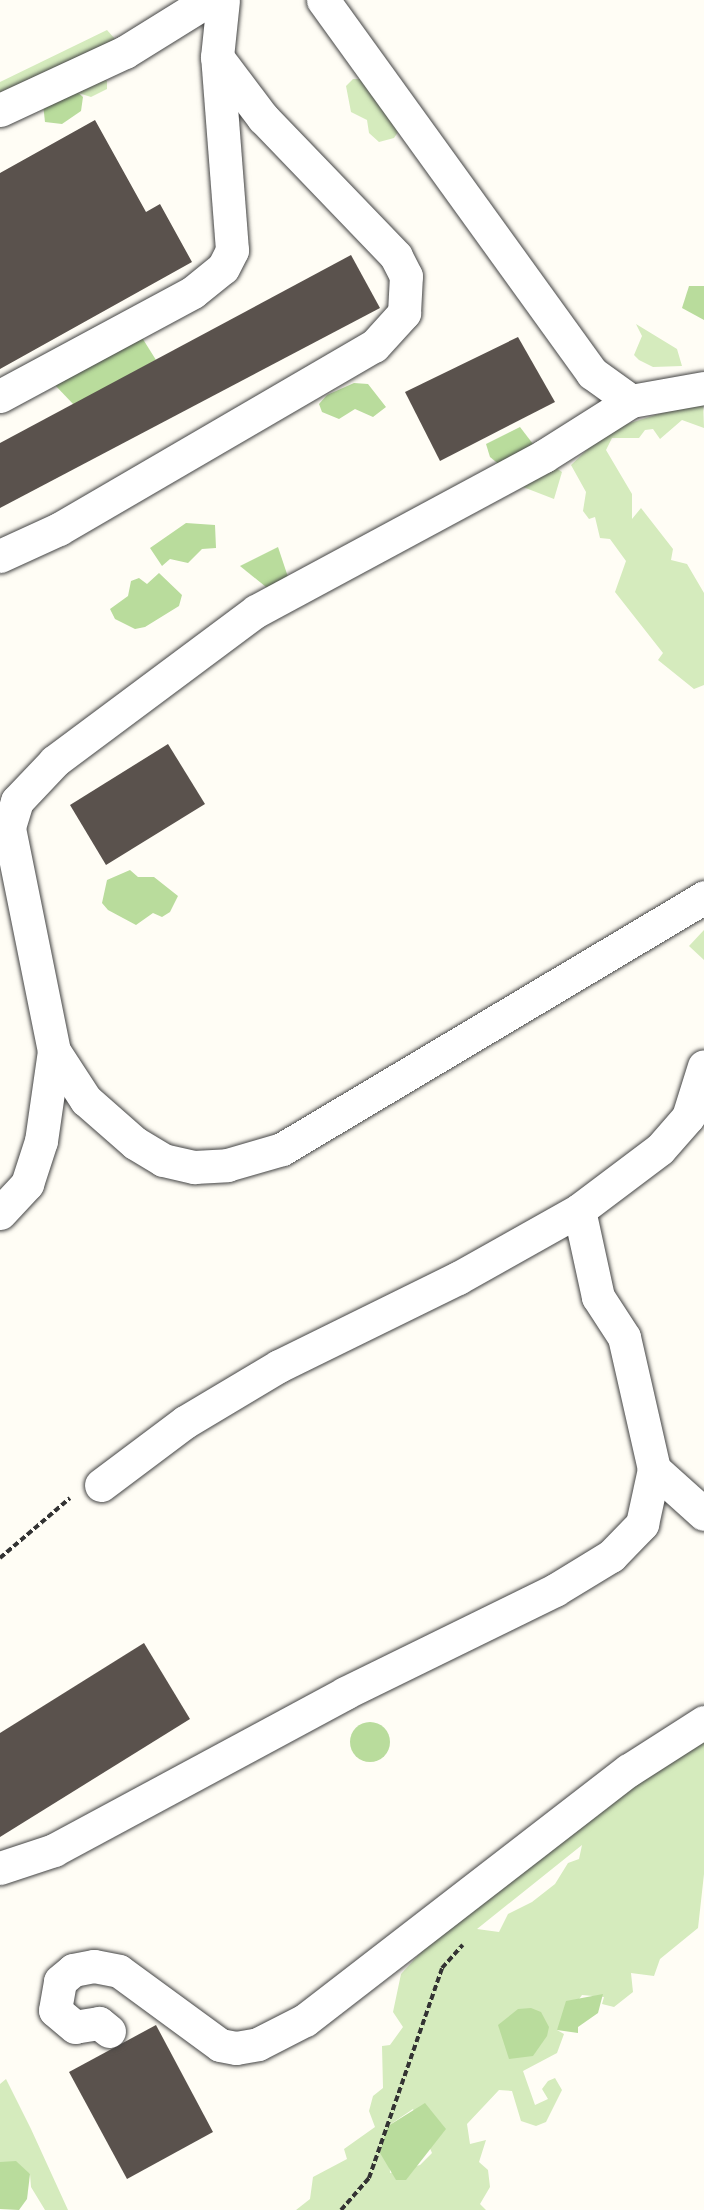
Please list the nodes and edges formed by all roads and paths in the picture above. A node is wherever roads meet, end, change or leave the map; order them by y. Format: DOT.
graph roads {
  1 [pos="208,0"];
  2 [pos="223,0"];
  3 [pos="323,0"];
  4 [pos="217,57"];
  5 [pos="0,110"];
  6 [pos="704,388"];
  7 [pos="0,396"];
  8 [pos="631,401"];
  9 [pos="0,556"];
  10 [pos="6,801"];
  11 [pos="704,897"];
  12 [pos="54,1052"];
  13 [pos="704,1066"];
  14 [pos="579,1210"];
  15 [pos="0,1214"];
  16 [pos="654,1469"];
  17 [pos="101,1485"];
  18 [pos="704,1514"];
  19 [pos="642,1524"];
  20 [pos="0,1558"];
  21 [pos="704,1722"];
  22 [pos="0,1868"];
  23 [pos="469,1937"];
  24 [pos="109,2031"];
  25 [pos="341,2210"];
  1 -- 5 [label="street"];
  2 -- 4 [label="street"];
  3 -- 8 [label="street"];
  4 -- 7 [label="street"];
  4 -- 9 [label="street"];
  6 -- 8 [label="street"];
  8 -- 10 [label="street"];
  10 -- 12 [label="street"];
  11 -- 12 [label="street"];
  12 -- 15 [label="street"];
  13 -- 14 [label="street"];
  14 -- 16 [label="street"];
  14 -- 17 [label="street"];
  16 -- 18 [label="street"];
  16 -- 19 [label="street"];
  17 -- 20 [label="path"];
  18 -- 19 [label="street"];
  19 -- 22 [label="street"];
  21 -- 24 [label="street"];
  23 -- 25 [label="path"];
}
